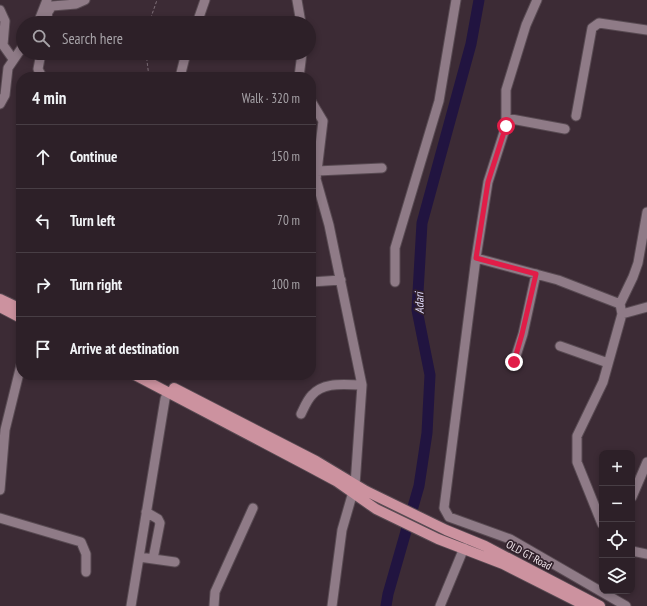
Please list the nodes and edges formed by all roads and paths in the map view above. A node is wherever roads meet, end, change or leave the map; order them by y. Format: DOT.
graph roads {
  1 [pos="47,0"];
  2 [pos="85,0"];
  3 [pos="157,0"];
  4 [pos="205,0"];
  5 [pos="297,0"];
  6 [pos="456,0"];
  7 [pos="537,0"];
  8 [pos="0,10"];
  9 [pos="41,16"];
  10 [pos="47,16"];
  11 [pos="151,16"];
  12 [pos="199,16"];
  13 [pos="300,16"];
  14 [pos="647,30"];
  15 [pos="16,55"];
  16 [pos="13,59"];
  17 [pos="40,60"];
  18 [pos="147,60"];
  19 [pos="184,60"];
  20 [pos="301,60"];
  21 [pos="40,72"];
  22 [pos="148,72"];
  23 [pos="181,72"];
  24 [pos="300,72"];
  25 [pos="0,104"];
  26 [pos="316,109"];
  27 [pos="576,116"];
  28 [pos="506,118"];
  29 [pos="565,129"];
  30 [pos="382,168"];
  31 [pos="317,171"];
  32 [pos="647,212"];
  33 [pos="476,258"];
  34 [pos="536,274"];
  35 [pos="341,280"];
  36 [pos="316,282"];
  37 [pos="396,282"];
  38 [pos="0,299"];
  39 [pos="620,304"];
  40 [pos="0,307"];
  41 [pos="16,307"];
  42 [pos="647,307"];
  43 [pos="622,314"];
  44 [pos="16,315"];
  45 [pos="560,346"];
  46 [pos="514,362"];
  47 [pos="608,363"];
  48 [pos="17,380"];
  49 [pos="145,380"];
  50 [pos="159,380"];
  51 [pos="362,385"];
  52 [pos="168,392"];
  53 [pos="301,414"];
  54 [pos="2,446"];
  55 [pos="647,462"];
  56 [pos="0,490"];
  57 [pos="354,490"];
  58 [pos="635,490"];
  59 [pos="253,508"];
  60 [pos="146,512"];
  61 [pos="0,518"];
  62 [pos="601,522"];
  63 [pos="464,548"];
  64 [pos="635,552"];
  65 [pos="647,554"];
  66 [pos="139,557"];
  67 [pos="153,559"];
  68 [pos="175,562"];
  69 [pos="86,572"];
  70 [pos="599,589"];
  71 [pos="607,594"];
  72 [pos="131,606"];
  73 [pos="214,606"];
  74 [pos="332,606"];
  75 [pos="440,606"];
  76 [pos="586,606"];
  77 [pos="600,606"];
  78 [pos="626,606"];
  1 -- 9 [label="street"];
  2 -- 10 [label="street"];
  3 -- 11 [label="path"];
  4 -- 12 [label="street"];
  5 -- 13 [label="street"];
  6 -- 37 [label="street"];
  7 -- 28 [label="street"];
  8 -- 16 [label="street"];
  14 -- 27 [label="street"];
  15 -- 16 [label="street"];
  16 -- 25 [label="street"];
  17 -- 21 [label="street"];
  18 -- 22 [label="path"];
  19 -- 23 [label="street"];
  20 -- 24 [label="street"];
  26 -- 31 [label="street"];
  28 -- 29 [label="street"];
  28 -- 33 [label="street"];
  30 -- 31 [label="street"];
  31 -- 35 [label="street"];
  32 -- 39 [label="street"];
  33 -- 34 [label="street"];
  33 -- 70 [label="street"];
  34 -- 39 [label="street"];
  34 -- 46 [label="street"];
  35 -- 36 [label="street"];
  35 -- 51 [label="street"];
  38 -- 41 [label="main road"];
  39 -- 43 [label="street"];
  40 -- 44 [label="main road"];
  42 -- 43 [label="street"];
  43 -- 47 [label="street"];
  45 -- 47 [label="street"];
  47 -- 62 [label="street"];
  48 -- 54 [label="street"];
  49 -- 52 [label="main road"];
  50 -- 57 [label="main road"];
  51 -- 53 [label="street"];
  51 -- 57 [label="street"];
  52 -- 57 [label="main road"];
  52 -- 60 [label="street"];
  54 -- 56 [label="street"];
  55 -- 58 [label="street"];
  57 -- 63 [label="main road, OLD GT Road"];
  57 -- 74 [label="street"];
  57 -- 77 [label="main road, OLD GT Road"];
  59 -- 73 [label="street"];
  60 -- 66 [label="street"];
  60 -- 67 [label="street"];
  61 -- 69 [label="street"];
  63 -- 75 [label="street"];
  63 -- 76 [label="main road, OLD GT Road"];
  64 -- 65 [label="street"];
  66 -- 67 [label="street"];
  66 -- 72 [label="street"];
  67 -- 68 [label="street"];
  71 -- 78 [label="street"];
}
